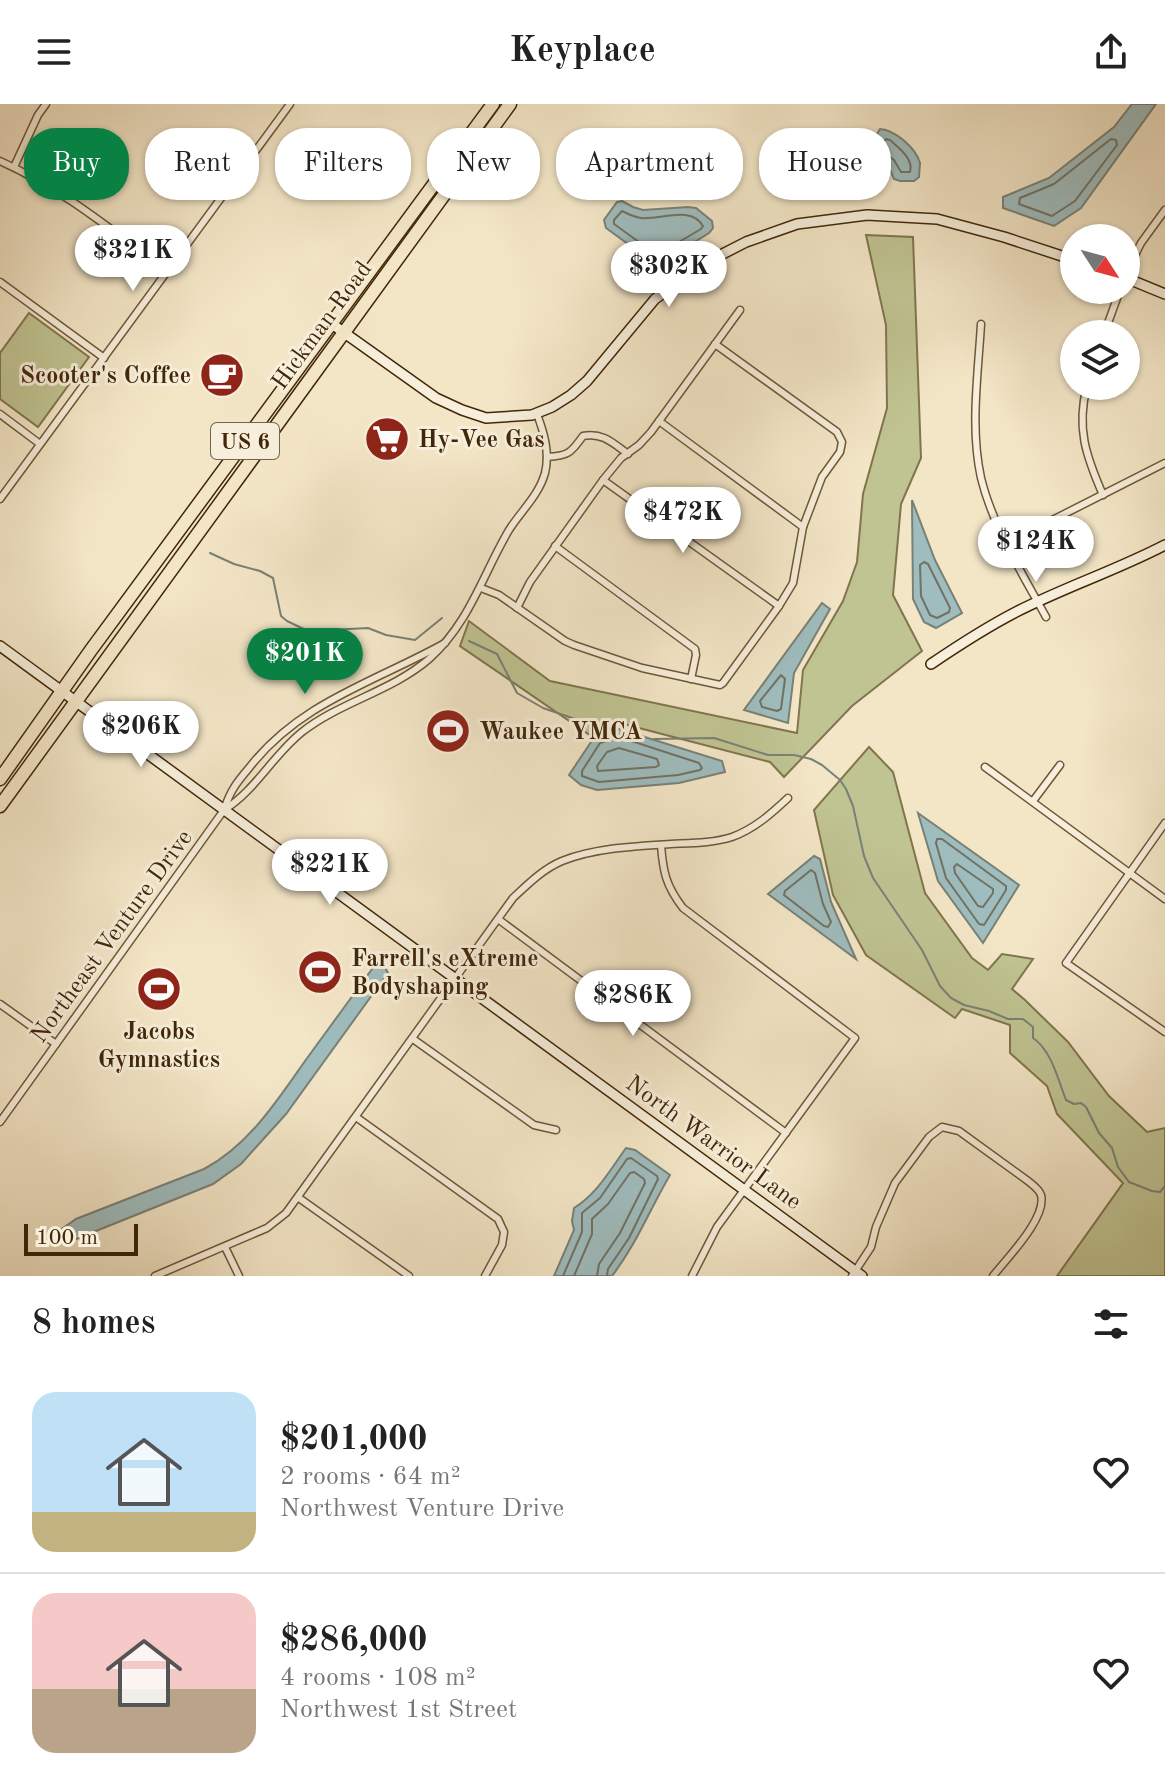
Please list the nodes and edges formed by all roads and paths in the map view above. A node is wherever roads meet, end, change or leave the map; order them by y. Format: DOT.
graph roads {
  1 [pos="46,104"];
  2 [pos="290,104"];
  3 [pos="493,104"];
  4 [pos="510,104"];
  5 [pos="0,161"];
  6 [pos="14,167"];
  7 [pos="1165,210"];
  8 [pos="1140,245"];
  9 [pos="1060,255"];
  10 [pos="167,271"];
  11 [pos="0,282"];
  12 [pos="1140,282"];
  13 [pos="1165,294"];
  14 [pos="740,310"];
  15 [pos="332,324"];
  16 [pos="981,324"];
  17 [pos="344,331"];
  18 [pos="715,344"];
  19 [pos="104,358"];
  20 [pos="1085,400"];
  21 [pos="0,414"];
  22 [pos="537,414"];
  23 [pos="659,421"];
  24 [pos="40,444"];
  25 [pos="628,454"];
  26 [pos="547,457"];
  27 [pos="1165,463"];
  28 [pos="603,480"];
  29 [pos="1103,495"];
  30 [pos="0,499"];
  31 [pos="803,527"];
  32 [pos="1007,543"];
  33 [pos="1165,545"];
  34 [pos="555,546"];
  35 [pos="481,588"];
  36 [pos="1038,602"];
  37 [pos="779,606"];
  38 [pos="517,608"];
  39 [pos="1046,617"];
  40 [pos="445,643"];
  41 [pos="0,646"];
  42 [pos="931,664"];
  43 [pos="691,679"];
  44 [pos="62,692"];
  45 [pos="76,701"];
  46 [pos="1060,765"];
  47 [pos="985,767"];
  48 [pos="0,779"];
  49 [pos="788,798"];
  50 [pos="1033,801"];
  51 [pos="0,806"];
  52 [pos="224,810"];
  53 [pos="1165,823"];
  54 [pos="661,845"];
  55 [pos="1129,873"];
  56 [pos="1165,899"];
  57 [pos="498,919"];
  58 [pos="456,979"];
  59 [pos="0,1004"];
  60 [pos="1165,1032"];
  61 [pos="413,1039"];
  62 [pos="56,1044"];
  63 [pos="356,1117"];
  64 [pos="0,1122"];
  65 [pos="556,1130"];
  66 [pos="786,1133"];
  67 [pos="744,1189"];
  68 [pos="299,1198"];
  69 [pos="225,1247"];
  70 [pos="486,1273"];
  71 [pos="856,1274"];
  72 [pos="155,1276"];
  73 [pos="239,1276"];
  74 [pos="409,1276"];
  75 [pos="692,1276"];
  76 [pos="993,1276"];
  1 -- 6 [label="street"];
  2 -- 10 [label="street"];
  3 -- 15 [label="highway, Hickman Road / US 6"];
  4 -- 17 [label="highway, Hickman Road / US 6"];
  5 -- 6 [label="street"];
  6 -- 10 [label="street"];
  7 -- 8 [label="street"];
  9 -- 22 [label="street"];
  10 -- 19 [label="street"];
  11 -- 19 [label="street"];
  12 -- 13 [label="street"];
  14 -- 18 [label="street"];
  15 -- 17 [label="street"];
  15 -- 44 [label="highway, Hickman Road / US 6"];
  16 -- 32 [label="street"];
  17 -- 22 [label="street"];
  17 -- 45 [label="highway, Hickman Road / US 6"];
  18 -- 23 [label="street"];
  18 -- 31 [label="street"];
  19 -- 24 [label="street"];
  20 -- 29 [label="street"];
  21 -- 24 [label="street"];
  22 -- 26 [label="street"];
  23 -- 25 [label="street"];
  23 -- 31 [label="street"];
  24 -- 30 [label="street"];
  25 -- 26 [label="street"];
  25 -- 28 [label="street"];
  26 -- 35 [label="street"];
  27 -- 29 [label="street"];
  28 -- 34 [label="street"];
  28 -- 37 [label="street"];
  29 -- 32 [label="street"];
  31 -- 37 [label="street"];
  32 -- 36 [label="street"];
  33 -- 36 [label="street"];
  34 -- 38 [label="street"];
  34 -- 43 [label="street"];
  35 -- 38 [label="street"];
  35 -- 40 [label="street"];
  36 -- 39 [label="street"];
  36 -- 42 [label="street"];
  37 -- 43 [label="street"];
  38 -- 43 [label="street"];
  40 -- 52 [label="street"];
  40 -- 52 [label="street"];
  41 -- 44 [label="street, North Warrior Lane"];
  44 -- 45 [label="street, North Warrior Lane"];
  44 -- 48 [label="highway, Hickman Road / US 6"];
  45 -- 51 [label="highway, Hickman Road / US 6"];
  45 -- 52 [label="street, North Warrior Lane"];
  46 -- 50 [label="street"];
  47 -- 50 [label="street"];
  49 -- 54 [label="street"];
  50 -- 55 [label="street"];
  52 -- 58 [label="street, North Warrior Lane"];
  52 -- 62 [label="street, Northeast Venture Drive"];
  53 -- 55 [label="street"];
  54 -- 57 [label="street"];
  54 -- 66 [label="street"];
  55 -- 56 [label="street"];
  55 -- 60 [label="street"];
  57 -- 58 [label="street"];
  57 -- 66 [label="street"];
  58 -- 61 [label="street"];
  58 -- 67 [label="street, North Warrior Lane"];
  59 -- 62 [label="street"];
  61 -- 63 [label="street"];
  61 -- 65 [label="street"];
  62 -- 64 [label="street, Northeast Venture Drive"];
  63 -- 68 [label="street"];
  63 -- 70 [label="street"];
  66 -- 67 [label="street"];
  67 -- 71 [label="street, North Warrior Lane"];
  67 -- 75 [label="street"];
  68 -- 69 [label="street"];
  68 -- 74 [label="street"];
  69 -- 72 [label="street"];
  69 -- 73 [label="street"];
  71 -- 76 [label="street"];
}
